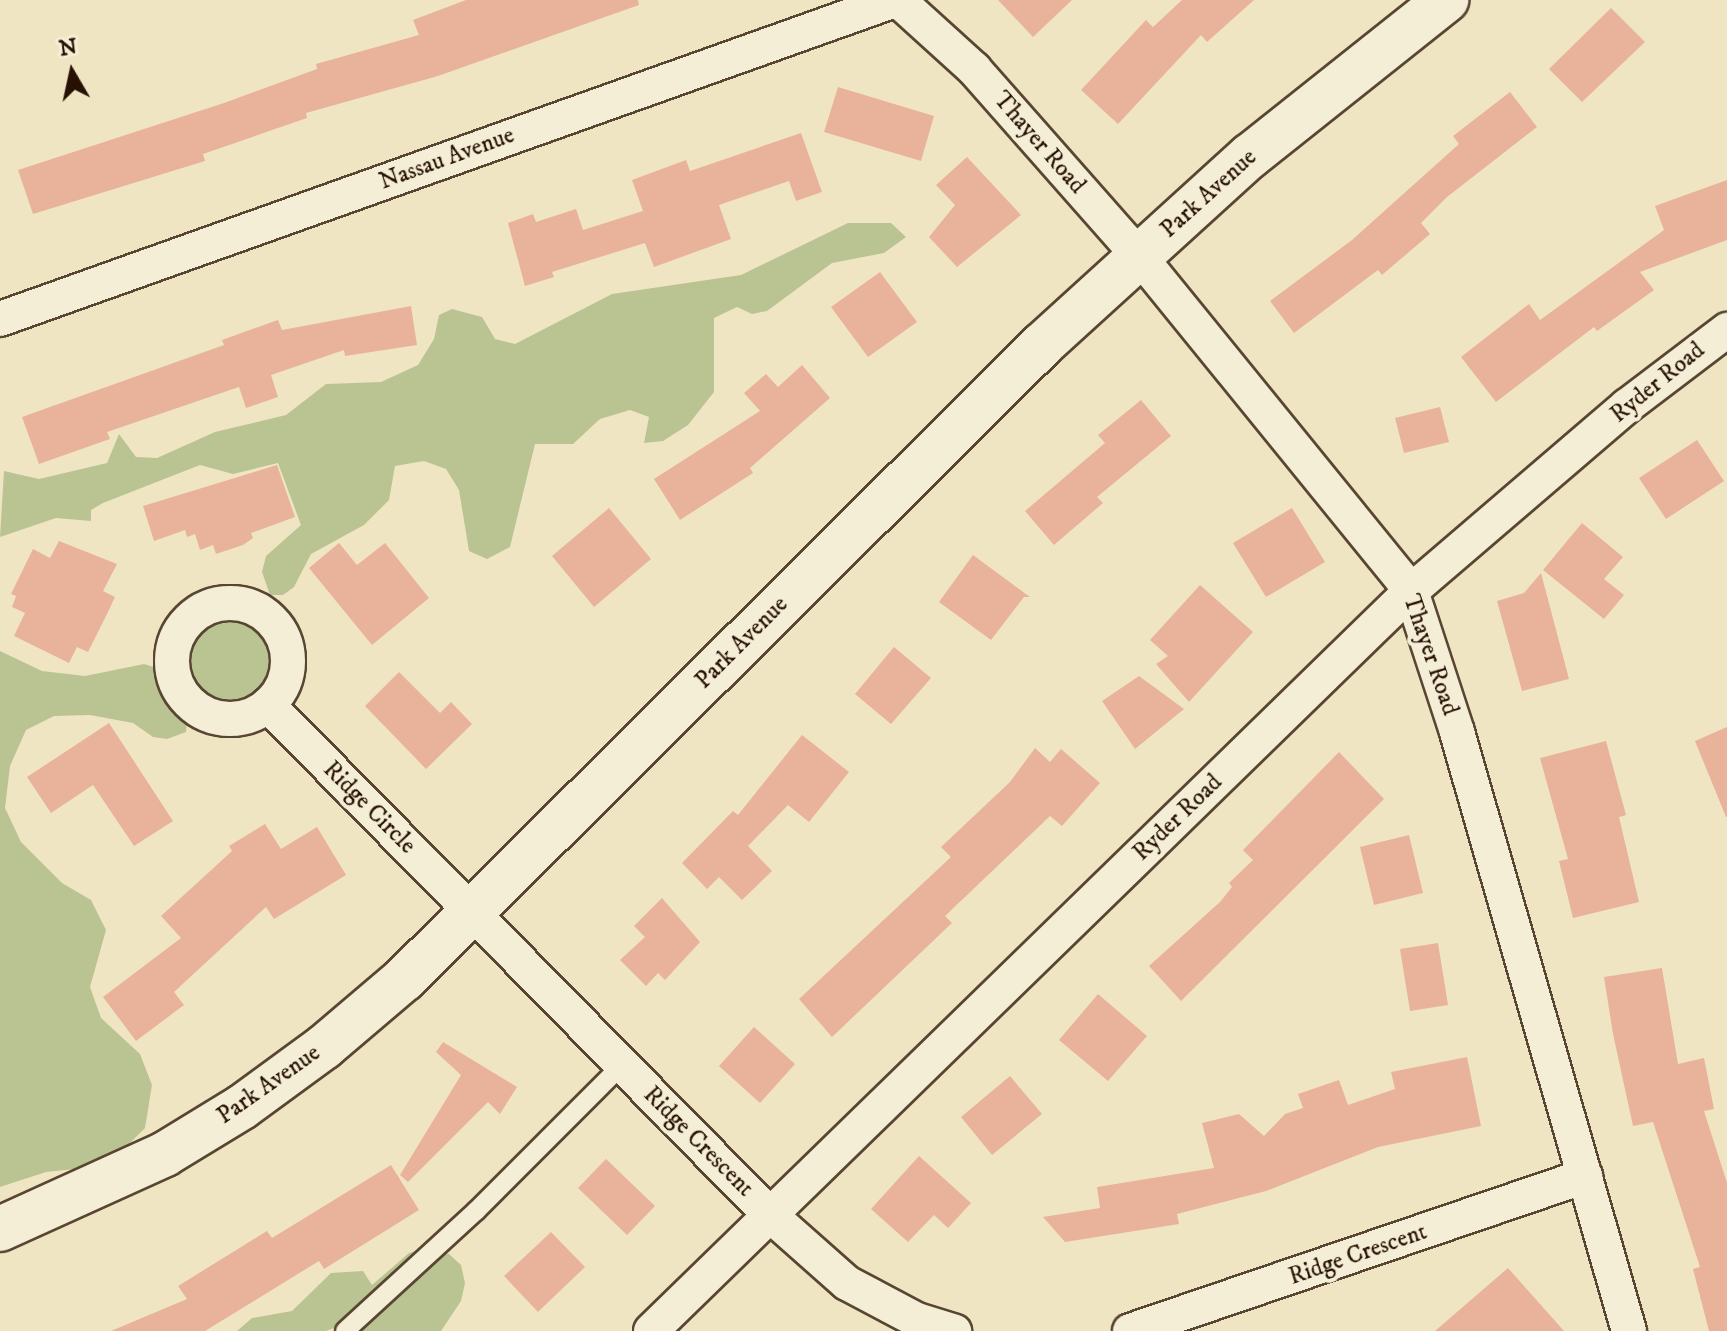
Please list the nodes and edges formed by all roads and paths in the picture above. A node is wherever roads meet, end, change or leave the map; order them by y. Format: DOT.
graph roads {
  1 [pos="896,0"];
  2 [pos="1446,0"];
  3 [pos="1140,257"];
  4 [pos="0,319"];
  5 [pos="1727,330"];
  6 [pos="1411,591"];
  7 [pos="268,705"];
  8 [pos="471,912"];
  9 [pos="622,1065"];
  10 [pos="1585,1176"];
  11 [pos="769,1214"];
  12 [pos="0,1229"];
  13 [pos="345,1331"];
  14 [pos="651,1331"];
  15 [pos="954,1331"];
  16 [pos="1130,1331"];
  17 [pos="1629,1331"];
  1 -- 3 [label="street, Thayer Road"];
  1 -- 4 [label="street, Nassau Avenue"];
  2 -- 3 [label="street, Park Avenue"];
  3 -- 6 [label="street, Thayer Road"];
  3 -- 8 [label="street, Park Avenue"];
  5 -- 6 [label="street, Ryder Road"];
  6 -- 10 [label="street, Thayer Road"];
  6 -- 11 [label="street, Ryder Road"];
  7 -- 8 [label="street, Ridge Circle"];
  8 -- 9 [label="street, Ridge Crescent"];
  8 -- 12 [label="street, Park Avenue"];
  9 -- 11 [label="street, Ridge Crescent"];
  9 -- 13 [label="lane"];
  10 -- 16 [label="street, Ridge Crescent"];
  10 -- 17 [label="street, Thayer Road"];
  11 -- 14 [label="street, Ryder Road"];
  11 -- 15 [label="street, Ridge Crescent"];
}
